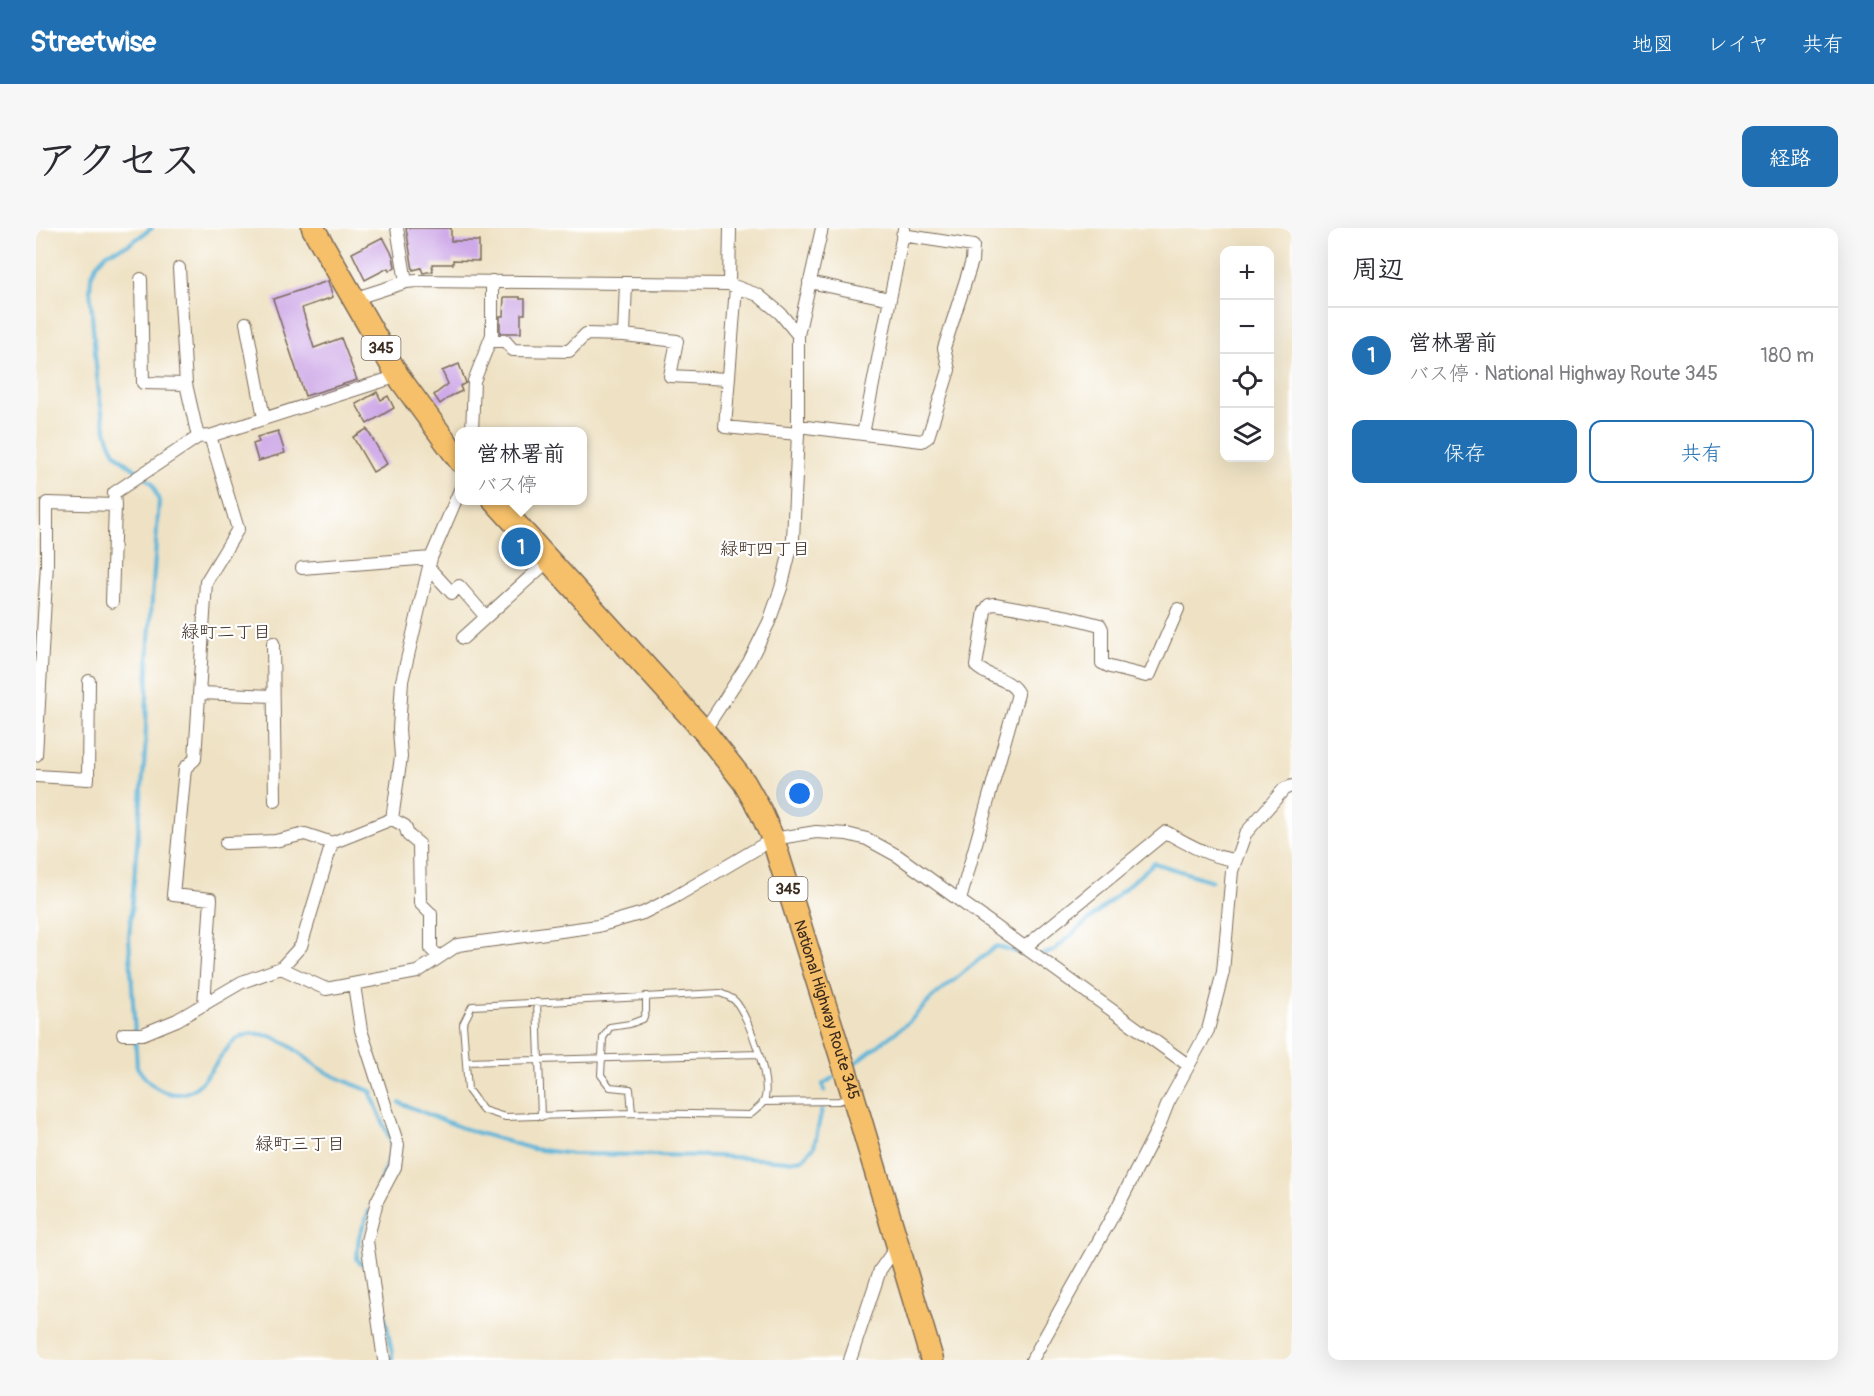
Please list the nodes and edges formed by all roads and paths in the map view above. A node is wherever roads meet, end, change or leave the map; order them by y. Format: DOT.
graph roads {
  1 [pos="313,228"];
  2 [pos="397,228"];
  3 [pos="730,228"];
  4 [pos="822,228"];
  5 [pos="903,232"];
  6 [pos="179,268"];
  7 [pos="141,279"];
  8 [pos="492,281"];
  9 [pos="406,282"];
  10 [pos="809,282"];
  11 [pos="626,283"];
  12 [pos="732,286"];
  13 [pos="353,299"];
  14 [pos="890,299"];
  15 [pos="246,324"];
  16 [pos="624,335"];
  17 [pos="798,335"];
  18 [pos="490,341"];
  19 [pos="398,376"];
  20 [pos="728,379"];
  21 [pos="186,384"];
  22 [pos="264,418"];
  23 [pos="472,427"];
  24 [pos="798,430"];
  25 [pos="863,434"];
  26 [pos="204,436"];
  27 [pos="455,455"];
  28 [pos="455,500"];
  29 [pos="41,503"];
  30 [pos="115,505"];
  31 [pos="498,505"];
  32 [pos="549,561"];
  33 [pos="430,563"];
  34 [pos="302,568"];
  35 [pos="112,602"];
  36 [pos="1178,609"];
  37 [pos="486,617"];
  38 [pos="463,638"];
  39 [pos="273,643"];
  40 [pos="89,681"];
  41 [pos="200,693"];
  42 [pos="273,696"];
  43 [pos="704,731"];
  44 [pos="36,755"];
  45 [pos="36,776"];
  46 [pos="1292,786"];
  47 [pos="275,801"];
  48 [pos="392,819"];
  49 [pos="773,839"];
  50 [pos="226,843"];
  51 [pos="332,843"];
  52 [pos="1236,860"];
  53 [pos="960,900"];
  54 [pos="1025,947"];
  55 [pos="439,957"];
  56 [pos="281,968"];
  57 [pos="354,985"];
  58 [pos="646,996"];
  59 [pos="537,1002"];
  60 [pos="204,1005"];
  61 [pos="123,1034"];
  62 [pos="759,1054"];
  63 [pos="602,1059"];
  64 [pos="538,1061"];
  65 [pos="466,1062"];
  66 [pos="1188,1065"];
  67 [pos="853,1095"];
  68 [pos="764,1102"];
  69 [pos="632,1113"];
  70 [pos="541,1117"];
  71 [pos="897,1246"];
  72 [pos="384,1360"];
  73 [pos="850,1360"];
  74 [pos="932,1360"];
  75 [pos="1032,1360"];
  1 -- 13 [label="highway, 345"];
  2 -- 9 [label="street"];
  3 -- 12 [label="street"];
  4 -- 10 [label="street"];
  5 -- 14 [label="street"];
  5 -- 25 [label="street"];
  6 -- 21 [label="street"];
  7 -- 21 [label="street"];
  8 -- 9 [label="street"];
  8 -- 11 [label="street"];
  8 -- 18 [label="street"];
  9 -- 13 [label="street"];
  10 -- 14 [label="street"];
  10 -- 17 [label="street"];
  11 -- 12 [label="street"];
  11 -- 16 [label="street"];
  12 -- 17 [label="street"];
  12 -- 20 [label="street"];
  13 -- 19 [label="highway, 345"];
  14 -- 25 [label="street"];
  15 -- 22 [label="street"];
  16 -- 18 [label="street"];
  16 -- 20 [label="street"];
  17 -- 24 [label="street"];
  18 -- 23 [label="street"];
  19 -- 22 [label="street"];
  19 -- 27 [label="highway, 345"];
  20 -- 24 [label="street"];
  21 -- 26 [label="street"];
  22 -- 26 [label="street"];
  24 -- 25 [label="street"];
  24 -- 43 [label="street"];
  26 -- 30 [label="street"];
  26 -- 41 [label="street"];
  28 -- 33 [label="street"];
  29 -- 30 [label="street"];
  29 -- 44 [label="street"];
  30 -- 35 [label="street"];
  31 -- 32 [label="highway, National Highway Route 345 / 345"];
  32 -- 37 [label="street"];
  32 -- 43 [label="highway, National Highway Route 345 / 345"];
  33 -- 34 [label="street"];
  33 -- 37 [label="street"];
  33 -- 48 [label="street"];
  36 -- 53 [label="street"];
  37 -- 38 [label="street"];
  39 -- 42 [label="street"];
  40 -- 45 [label="street"];
  41 -- 42 [label="street"];
  41 -- 60 [label="street"];
  42 -- 47 [label="street"];
  43 -- 49 [label="highway, National Highway Route 345 / 345"];
  46 -- 52 [label="street"];
  48 -- 51 [label="street"];
  48 -- 55 [label="street"];
  49 -- 53 [label="street"];
  49 -- 55 [label="street"];
  49 -- 67 [label="highway, National Highway Route 345 / 345"];
  50 -- 51 [label="street"];
  51 -- 56 [label="street"];
  52 -- 54 [label="street"];
  52 -- 66 [label="street"];
  53 -- 54 [label="street"];
  54 -- 66 [label="street"];
  55 -- 57 [label="street"];
  56 -- 57 [label="street"];
  56 -- 60 [label="street"];
  57 -- 72 [label="street"];
  58 -- 59 [label="lane"];
  58 -- 62 [label="lane"];
  58 -- 63 [label="lane"];
  59 -- 64 [label="lane"];
  59 -- 65 [label="lane"];
  60 -- 61 [label="street"];
  62 -- 63 [label="lane"];
  62 -- 68 [label="lane"];
  63 -- 64 [label="lane"];
  63 -- 69 [label="lane"];
  64 -- 65 [label="lane"];
  64 -- 70 [label="lane"];
  65 -- 70 [label="lane"];
  66 -- 75 [label="street"];
  67 -- 68 [label="lane"];
  67 -- 71 [label="highway, National Highway Route 345 / 345"];
  68 -- 69 [label="lane"];
  69 -- 70 [label="lane"];
  71 -- 73 [label="street"];
  71 -- 74 [label="highway, National Highway Route 345 / 345"];
}
